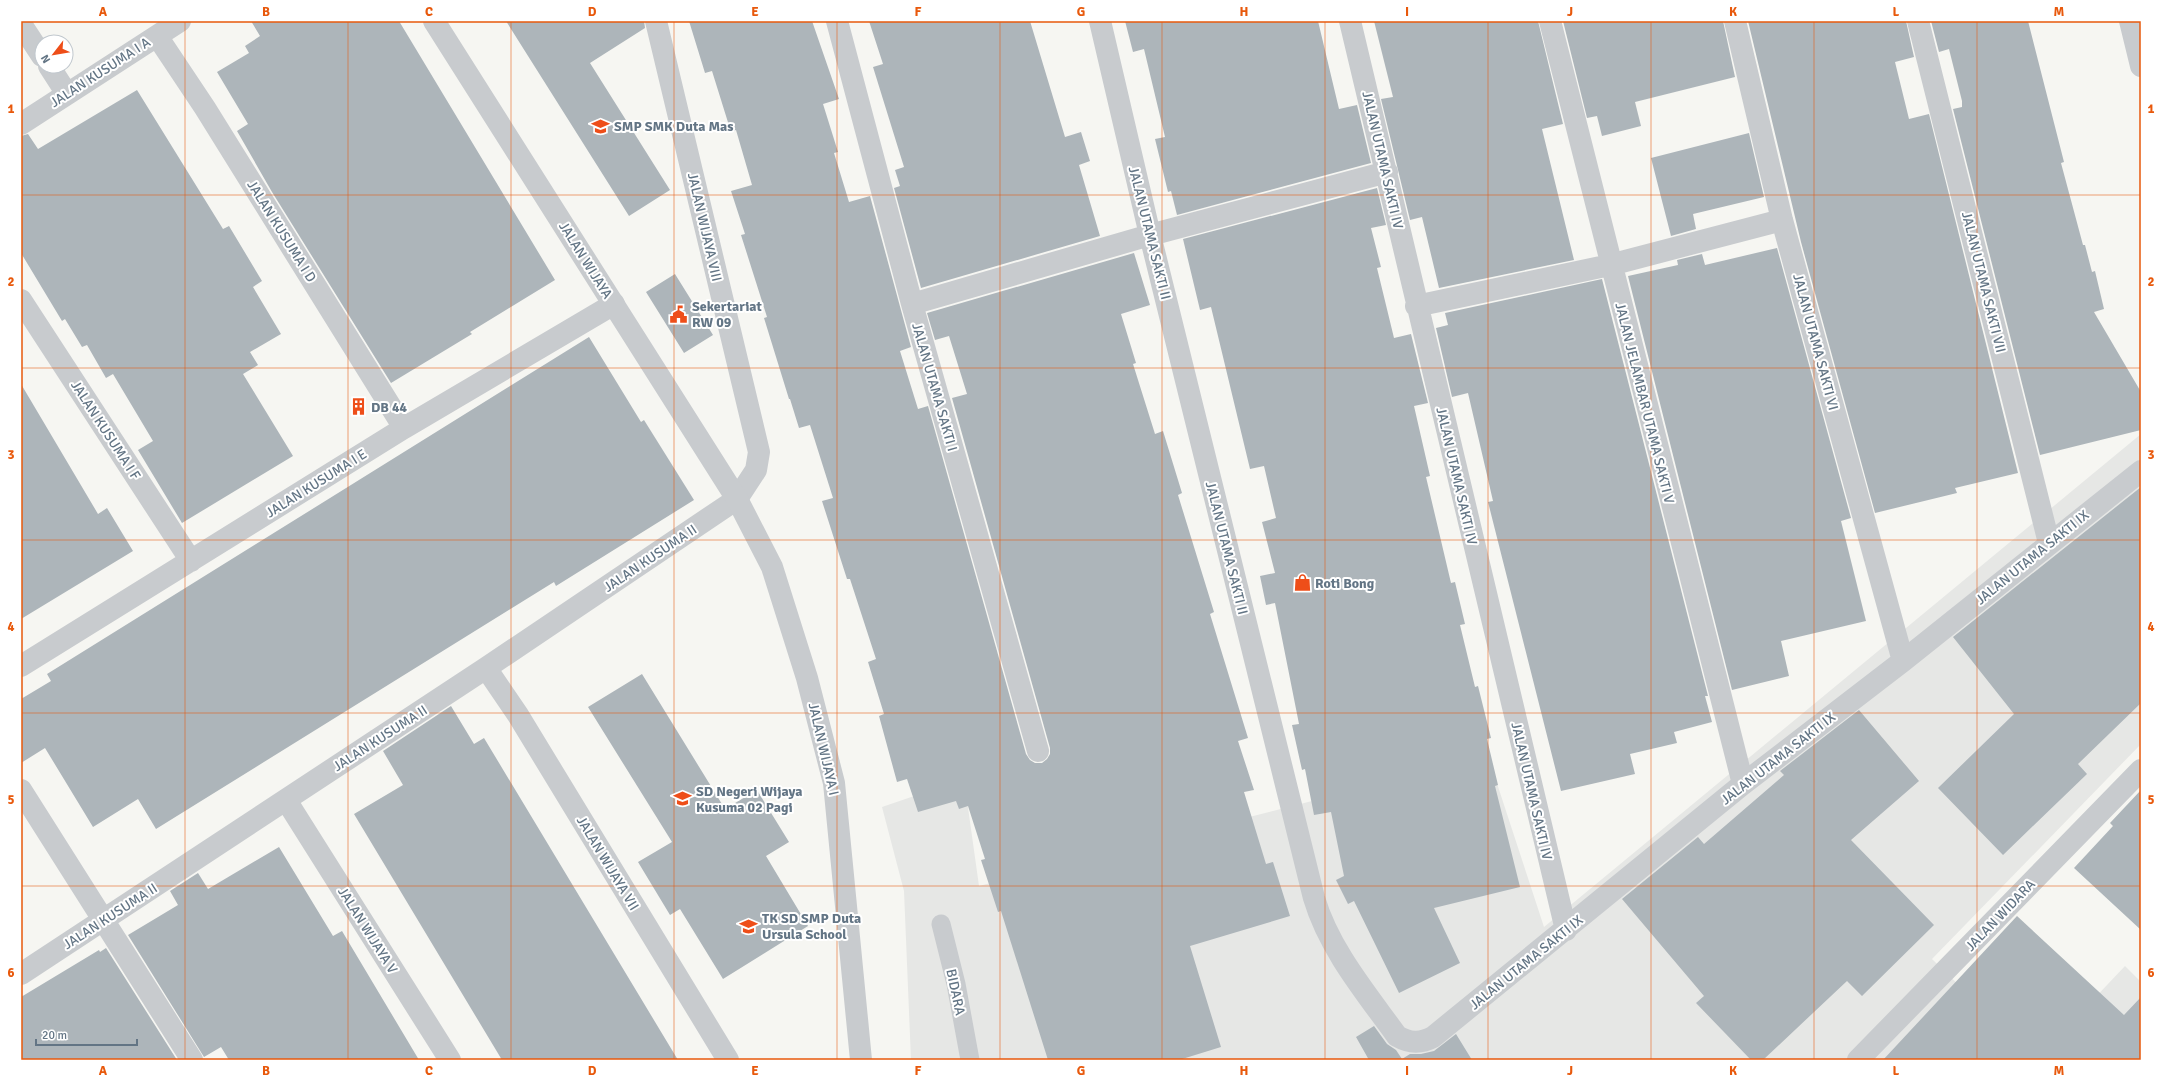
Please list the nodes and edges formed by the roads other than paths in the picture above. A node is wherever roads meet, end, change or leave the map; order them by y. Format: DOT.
graph roads {
  1 [pos="180,21"];
  2 [pos="434,21"];
  3 [pos="656,21"];
  4 [pos="837,21"];
  5 [pos="1100,21"];
  6 [pos="1350,21"];
  7 [pos="1550,21"];
  8 [pos="1735,21"];
  9 [pos="1918,21"];
  10 [pos="2130,21"];
  11 [pos="21,24"];
  12 [pos="157,36"];
  13 [pos="34,44"];
  14 [pos="2141,66"];
  15 [pos="54,74"];
  16 [pos="67,94"];
  17 [pos="21,124"];
  18 [pos="1387,172"];
  19 [pos="1782,220"];
  20 [pos="1150,235"];
  21 [pos="1610,265"];
  22 [pos="21,300"];
  23 [pos="614,304"];
  24 [pos="912,304"];
  25 [pos="1416,306"];
  26 [pos="404,428"];
  27 [pos="2141,471"];
  28 [pos="738,499"];
  29 [pos="2049,543"];
  30 [pos="191,561"];
  31 [pos="1903,661"];
  32 [pos="21,666"];
  33 [pos="486,668"];
  34 [pos="1038,751"];
  35 [pos="2141,770"];
  36 [pos="1743,784"];
  37 [pos="21,790"];
  38 [pos="286,800"];
  39 [pos="102,921"];
  40 [pos="941,924"];
  41 [pos="1566,930"];
  42 [pos="21,974"];
  43 [pos="1415,1042"];
  44 [pos="192,1060"];
  45 [pos="450,1060"];
  46 [pos="728,1060"];
  47 [pos="861,1060"];
  48 [pos="970,1060"];
  49 [pos="1858,1060"];
  1 -- 12 [label="street, JALAN KUSUMA I A"];
  2 -- 23 [label="street, JALAN WIJAYA"];
  3 -- 28 [label="street, JALAN WIJAYA VIII"];
  4 -- 24 [label="street, JALAN UTAMA SAKTI I"];
  5 -- 20 [label="street, JALAN UTAMA SAKTI II"];
  6 -- 18 [label="street, JALAN UTAMA SAKTI IV"];
  7 -- 21 [label="street, JALAN JELAMBAR UTAMA SAKTI V"];
  8 -- 19 [label="street, JALAN UTAMA SAKTI VI"];
  9 -- 29 [label="street, JALAN UTAMA SAKTI VII"];
  10 -- 14 [label="street"];
  11 -- 13 [label="street"];
  12 -- 16 [label="street, JALAN KUSUMA I A"];
  12 -- 26 [label="street, JALAN KUSUMA I D"];
  15 -- 16 [label="street"];
  16 -- 17 [label="street, JALAN KUSUMA I A"];
  18 -- 20 [label="street"];
  18 -- 25 [label="street, JALAN UTAMA SAKTI IV"];
  19 -- 21 [label="street"];
  19 -- 31 [label="street, JALAN UTAMA SAKTI VI"];
  20 -- 24 [label="street"];
  20 -- 43 [label="street, JALAN UTAMA SAKTI II"];
  21 -- 25 [label="street"];
  21 -- 36 [label="street, JALAN JELAMBAR UTAMA SAKTI V"];
  22 -- 30 [label="street, JALAN KUSUMA I F"];
  23 -- 26 [label="street, JALAN KUSUMA I E"];
  23 -- 28 [label="street, JALAN WIJAYA"];
  24 -- 34 [label="street, JALAN UTAMA SAKTI I"];
  25 -- 41 [label="street, JALAN UTAMA SAKTI IV"];
  26 -- 30 [label="street, JALAN KUSUMA I E"];
  27 -- 29 [label="street, JALAN UTAMA SAKTI IX"];
  28 -- 33 [label="street, JALAN KUSUMA II"];
  28 -- 47 [label="street, JALAN WIJAYA I"];
  29 -- 31 [label="street, JALAN UTAMA SAKTI IX"];
  30 -- 32 [label="street, JALAN KUSUMA I E"];
  31 -- 36 [label="street, JALAN UTAMA SAKTI IX"];
  33 -- 38 [label="street, JALAN KUSUMA II"];
  33 -- 46 [label="street, JALAN WIJAYA VII"];
  35 -- 49 [label="street, JALAN WIDARA"];
  36 -- 41 [label="street, JALAN UTAMA SAKTI IX"];
  37 -- 39 [label="street"];
  38 -- 39 [label="street, JALAN KUSUMA II"];
  38 -- 45 [label="street, JALAN WIJAYA V"];
  39 -- 42 [label="street, JALAN KUSUMA II"];
  39 -- 44 [label="street"];
  40 -- 48 [label="lane, BIDARA"];
  41 -- 43 [label="street, JALAN UTAMA SAKTI IX"];
}
